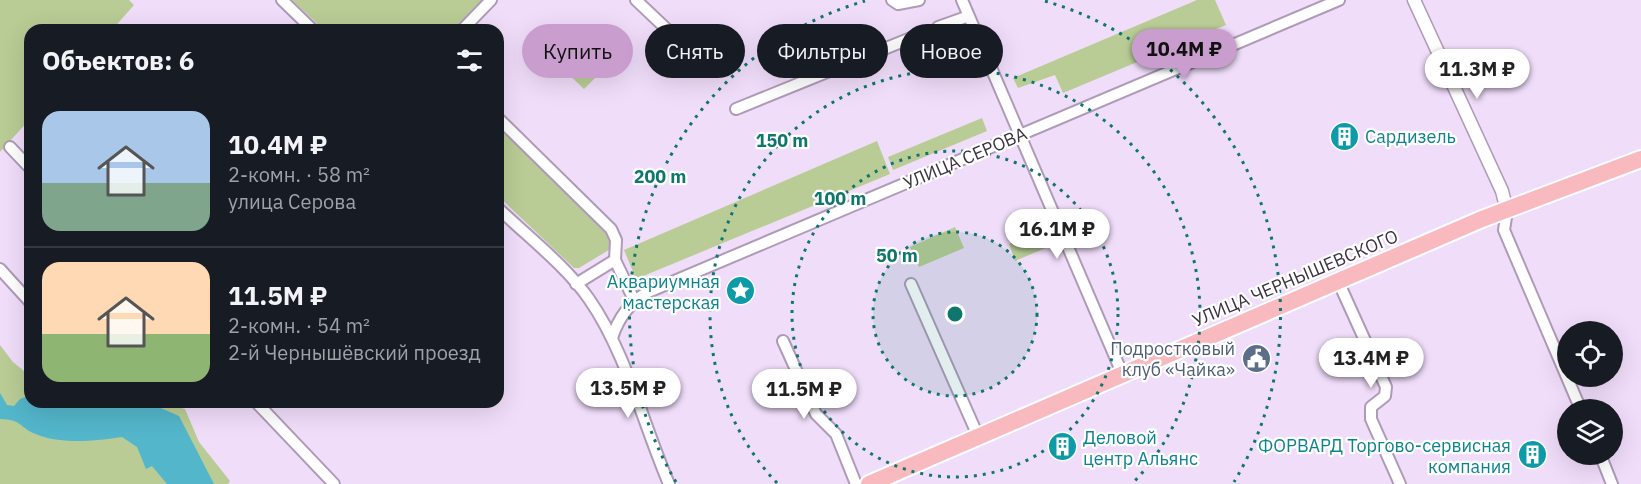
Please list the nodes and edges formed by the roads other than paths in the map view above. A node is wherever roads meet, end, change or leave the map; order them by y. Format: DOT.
graph roads {
  1 [pos="282,0"];
  2 [pos="491,0"];
  3 [pos="636,0"];
  4 [pos="892,0"];
  5 [pos="919,0"];
  6 [pos="962,0"];
  7 [pos="1339,0"];
  8 [pos="1414,0"];
  9 [pos="969,16"];
  10 [pos="307,24"];
  11 [pos="468,24"];
  12 [pos="661,24"];
  13 [pos="946,24"];
  14 [pos="900,42"];
  15 [pos="736,109"];
  16 [pos="504,124"];
  17 [pos="1019,135"];
  18 [pos="10,147"];
  19 [pos="1641,159"];
  20 [pos="24,162"];
  21 [pos="1507,211"];
  22 [pos="504,214"];
  23 [pos="615,260"];
  24 [pos="0,269"];
  25 [pos="1338,281"];
  26 [pos="576,284"];
  27 [pos="912,284"];
  28 [pos="24,295"];
  29 [pos="634,300"];
  30 [pos="612,338"];
  31 [pos="783,341"];
  32 [pos="1122,373"];
  33 [pos="1576,399"];
  34 [pos="262,408"];
  35 [pos="978,436"];
  36 [pos="1604,465"];
  37 [pos="334,484"];
  38 [pos="669,484"];
  39 [pos="856,484"];
  40 [pos="869,484"];
  41 [pos="1400,484"];
  42 [pos="1612,484"];
  1 -- 10 [label="street"];
  2 -- 11 [label="street"];
  3 -- 12 [label="street"];
  4 -- 5 [label="street"];
  6 -- 9 [label="street"];
  7 -- 17 [label="street, УЛИЦА СЕРОВА"];
  8 -- 21 [label="street"];
  9 -- 13 [label="street"];
  9 -- 17 [label="street"];
  14 -- 15 [label="street"];
  16 -- 23 [label="street"];
  17 -- 29 [label="street, УЛИЦА СЕРОВА"];
  17 -- 32 [label="street"];
  18 -- 20 [label="street"];
  19 -- 21 [label="main road, УЛИЦА ЧЕРНЫШЕВСКОГО"];
  21 -- 25 [label="main road, УЛИЦА ЧЕРНЫШЕВСКОГО"];
  21 -- 33 [label="street"];
  22 -- 26 [label="street"];
  23 -- 26 [label="street"];
  23 -- 29 [label="street"];
  24 -- 28 [label="street"];
  25 -- 32 [label="main road, УЛИЦА ЧЕРНЫШЕВСКОГО"];
  25 -- 41 [label="street"];
  26 -- 30 [label="street"];
  27 -- 35 [label="street"];
  29 -- 30 [label="street"];
  30 -- 38 [label="street"];
  31 -- 39 [label="street"];
  32 -- 35 [label="main road, УЛИЦА ЧЕРНЫШЕВСКОГО"];
  34 -- 37 [label="street"];
  35 -- 40 [label="main road, УЛИЦА ЧЕРНЫШЕВСКОГО"];
  36 -- 42 [label="street"];
}
